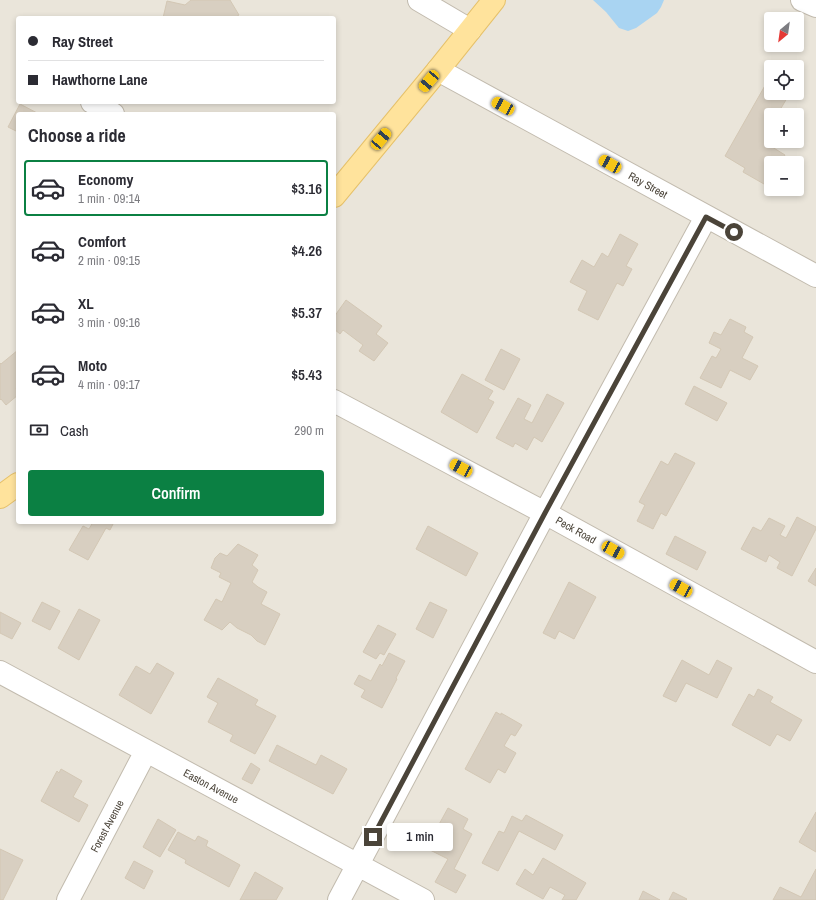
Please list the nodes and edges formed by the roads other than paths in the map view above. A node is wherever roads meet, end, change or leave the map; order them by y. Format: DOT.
graph roads {
  1 [pos="419,0"];
  2 [pos="494,0"];
  3 [pos="802,0"];
  4 [pos="816,6"];
  5 [pos="470,30"];
  6 [pos="438,70"];
  7 [pos="96,104"];
  8 [pos="110,112"];
  9 [pos="336,194"];
  10 [pos="706,217"];
  11 [pos="816,276"];
  12 [pos="336,402"];
  13 [pos="16,485"];
  14 [pos="0,497"];
  15 [pos="545,513"];
  16 [pos="816,662"];
  17 [pos="0,672"];
  18 [pos="146,751"];
  19 [pos="358,865"];
  20 [pos="68,900"];
  21 [pos="339,900"];
  22 [pos="423,900"];
  1 -- 5 [label="street"];
  2 -- 5 [label="main road"];
  3 -- 4 [label="street"];
  5 -- 6 [label="main road"];
  6 -- 9 [label="main road"];
  6 -- 10 [label="street, Ray Street"];
  7 -- 8 [label="street"];
  10 -- 11 [label="street, Ray Street"];
  10 -- 15 [label="street"];
  12 -- 15 [label="street, Peck Road"];
  13 -- 14 [label="main road"];
  15 -- 16 [label="street, Peck Road"];
  15 -- 19 [label="street"];
  17 -- 18 [label="street, Easton Avenue"];
  18 -- 19 [label="street, Easton Avenue"];
  18 -- 20 [label="street, Forest Avenue"];
  19 -- 21 [label="street"];
  19 -- 22 [label="street, Easton Avenue"];
}
